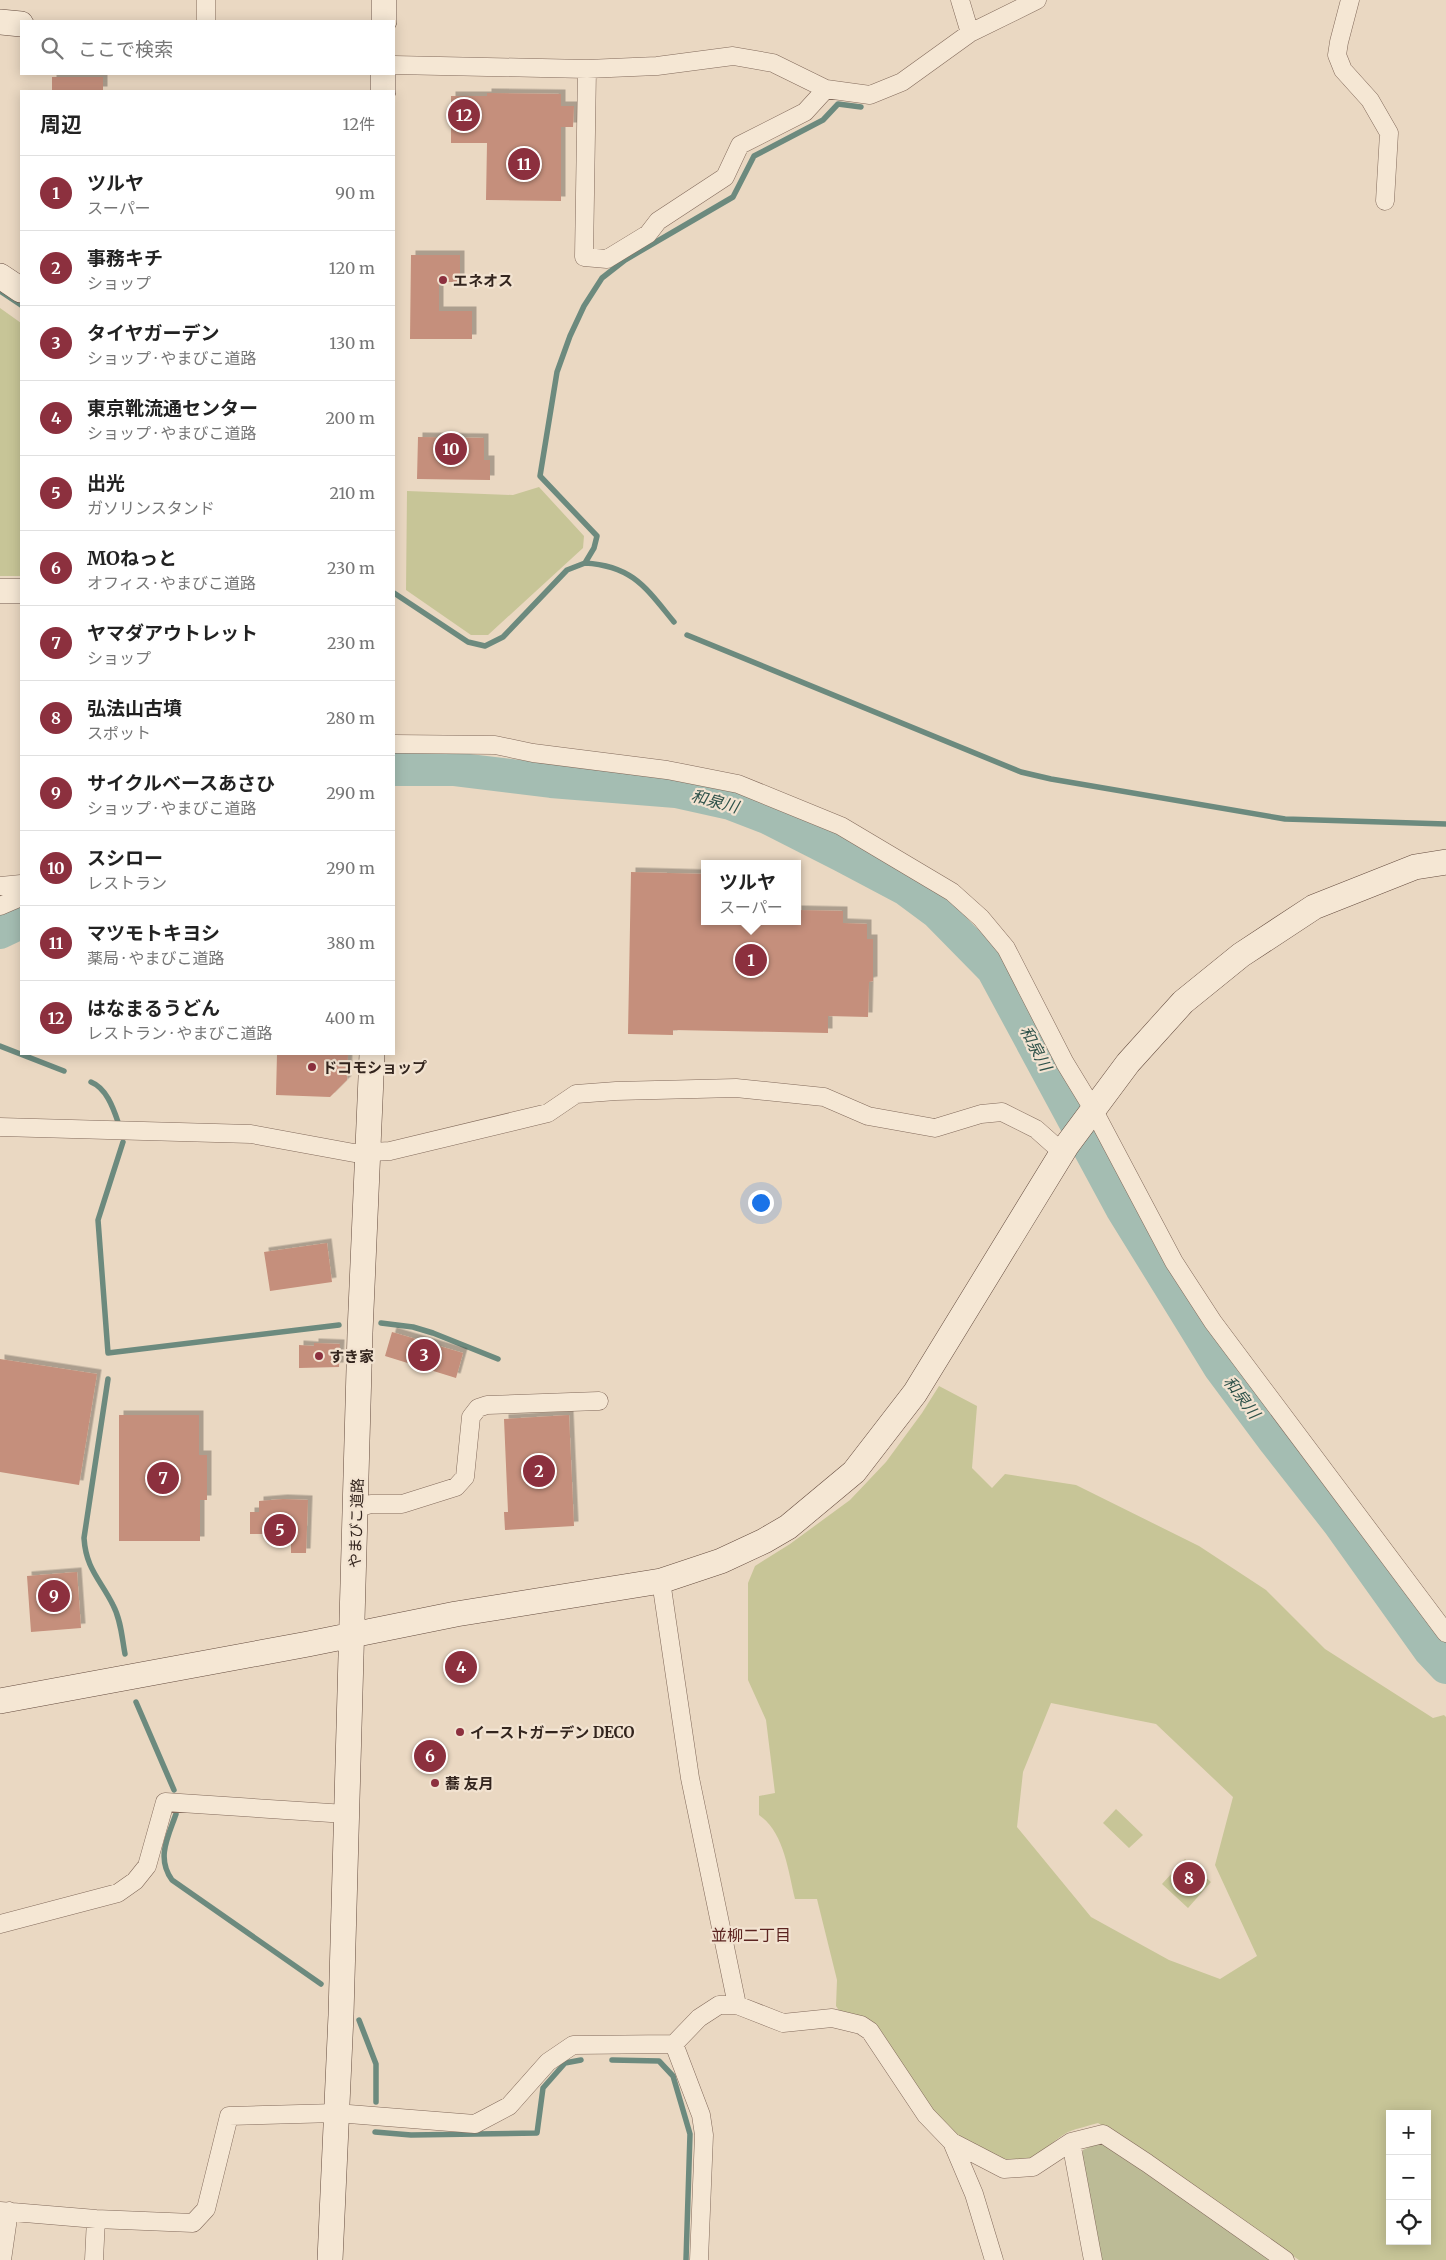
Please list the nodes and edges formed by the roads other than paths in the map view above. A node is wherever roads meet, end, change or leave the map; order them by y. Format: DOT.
graph roads {
  1 [pos="206,0"];
  2 [pos="384,0"];
  3 [pos="960,0"];
  4 [pos="1037,0"];
  5 [pos="1350,0"];
  6 [pos="206,20"];
  7 [pos="384,20"];
  8 [pos="0,22"];
  9 [pos="20,24"];
  10 [pos="970,33"];
  11 [pos="395,65"];
  12 [pos="587,69"];
  13 [pos="383,75"];
  14 [pos="826,89"];
  15 [pos="383,90"];
  16 [pos="1385,201"];
  17 [pos="0,276"];
  18 [pos="20,289"];
  19 [pos="0,590"];
  20 [pos="20,591"];
  21 [pos="395,744"];
  22 [pos="1446,862"];
  23 [pos="20,884"];
  24 [pos="0,886"];
  25 [pos="20,897"];
  26 [pos="0,906"];
  27 [pos="372,1055"];
  28 [pos="1090,1114"];
  29 [pos="0,1127"];
  30 [pos="1065,1149"];
  31 [pos="367,1154"];
  32 [pos="599,1401"];
  33 [pos="356,1508"];
  34 [pos="661,1581"];
  35 [pos="1446,1633"];
  36 [pos="353,1634"];
  37 [pos="0,1701"];
  38 [pos="346,1814"];
  39 [pos="0,1924"];
  40 [pos="737,2004"];
  41 [pos="674,2044"];
  42 [pos="336,2113"];
  43 [pos="952,2142"];
  44 [pos="1071,2142"];
  45 [pos="5,2211"];
  46 [pos="96,2219"];
  47 [pos="2,2260"];
  48 [pos="94,2260"];
  49 [pos="330,2260"];
  50 [pos="699,2260"];
  51 [pos="994,2260"];
  52 [pos="1093,2260"];
  53 [pos="1285,2260"];
  1 -- 6 [label="street"];
  2 -- 7 [label="street"];
  3 -- 10 [label="street"];
  4 -- 10 [label="street"];
  5 -- 16 [label="street"];
  8 -- 9 [label="street"];
  10 -- 14 [label="street"];
  11 -- 12 [label="street"];
  12 -- 14 [label="street"];
  12 -- 14 [label="street"];
  13 -- 15 [label="street"];
  17 -- 18 [label="street"];
  19 -- 20 [label="street"];
  21 -- 28 [label="street"];
  22 -- 28 [label="street"];
  23 -- 24 [label="street"];
  25 -- 26 [label="street"];
  27 -- 31 [label="street, やまびこ道路"];
  28 -- 30 [label="street"];
  28 -- 35 [label="street"];
  29 -- 31 [label="street"];
  30 -- 31 [label="street"];
  30 -- 34 [label="street"];
  31 -- 33 [label="street, やまびこ道路"];
  32 -- 33 [label="street"];
  33 -- 36 [label="street, やまびこ道路"];
  34 -- 36 [label="street"];
  34 -- 40 [label="street"];
  36 -- 37 [label="street"];
  36 -- 38 [label="street, やまびこ道路"];
  38 -- 39 [label="street"];
  38 -- 42 [label="street, やまびこ道路"];
  40 -- 41 [label="street"];
  40 -- 43 [label="street"];
  41 -- 42 [label="street"];
  41 -- 50 [label="street"];
  42 -- 46 [label="street"];
  42 -- 49 [label="street, やまびこ道路"];
  43 -- 44 [label="street"];
  43 -- 51 [label="street"];
  44 -- 52 [label="street"];
  44 -- 53 [label="street"];
  45 -- 46 [label="street"];
  45 -- 47 [label="street"];
  46 -- 48 [label="street"];
}
